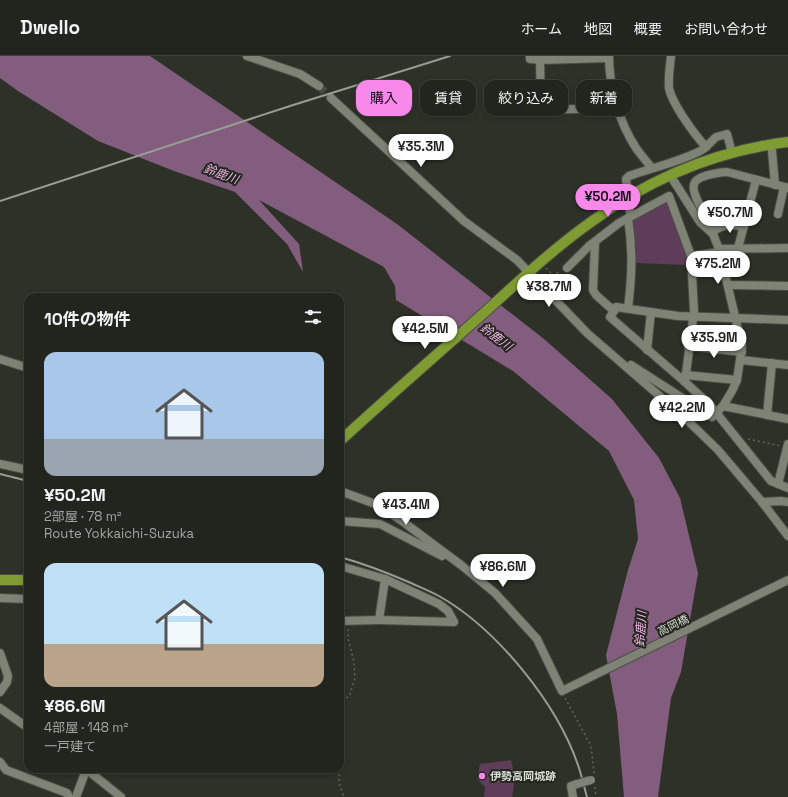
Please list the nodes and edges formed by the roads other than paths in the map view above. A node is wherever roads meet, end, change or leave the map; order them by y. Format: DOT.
graph roads {
  1 [pos="247,56"];
  2 [pos="530,56"];
  3 [pos="671,56"];
  4 [pos="609,57"];
  5 [pos="540,60"];
  6 [pos="611,80"];
  7 [pos="319,86"];
  8 [pos="331,98"];
  9 [pos="576,109"];
  10 [pos="621,116"];
  11 [pos="788,142"];
  12 [pos="706,147"];
  13 [pos="772,151"];
  14 [pos="732,153"];
  15 [pos="652,168"];
  16 [pos="670,175"];
  17 [pos="756,180"];
  18 [pos="626,182"];
  19 [pos="775,185"];
  20 [pos="786,187"];
  21 [pos="629,207"];
  22 [pos="778,214"];
  23 [pos="629,217"];
  24 [pos="744,227"];
  25 [pos="714,232"];
  26 [pos="595,242"];
  27 [pos="738,248"];
  28 [pos="788,248"];
  29 [pos="720,250"];
  30 [pos="691,256"];
  31 [pos="567,268"];
  32 [pos="527,274"];
  33 [pos="728,286"];
  34 [pos="788,286"];
  35 [pos="628,308"];
  36 [pos="614,311"];
  37 [pos="651,312"];
  38 [pos="692,316"];
  39 [pos="735,317"];
  40 [pos="788,320"];
  41 [pos="688,346"];
  42 [pos="647,350"];
  43 [pos="608,351"];
  44 [pos="741,356"];
  45 [pos="0,359"];
  46 [pos="772,363"];
  47 [pos="788,365"];
  48 [pos="24,367"];
  49 [pos="685,378"];
  50 [pos="737,380"];
  51 [pos="723,406"];
  52 [pos="716,413"];
  53 [pos="767,415"];
  54 [pos="788,419"];
  55 [pos="344,437"];
  56 [pos="788,446"];
  57 [pos="0,464"];
  58 [pos="24,469"];
  59 [pos="778,484"];
  60 [pos="788,488"];
  61 [pos="344,492"];
  62 [pos="762,502"];
  63 [pos="788,502"];
  64 [pos="344,521"];
  65 [pos="788,536"];
  66 [pos="461,565"];
  67 [pos="344,567"];
  68 [pos="0,580"];
  69 [pos="24,580"];
  70 [pos="385,580"];
  71 [pos="788,580"];
  72 [pos="0,598"];
  73 [pos="24,599"];
  74 [pos="379,620"];
  75 [pos="344,621"];
  76 [pos="0,653"];
  77 [pos="0,692"];
  78 [pos="0,708"];
  79 [pos="24,725"];
  80 [pos="0,762"];
  81 [pos="85,773"];
  82 [pos="91,773"];
  83 [pos="593,780"];
  84 [pos="68,797"];
  85 [pos="76,797"];
  86 [pos="121,797"];
  87 [pos="573,797"];
  1 -- 7 [label="street"];
  2 -- 5 [label="street"];
  3 -- 12 [label="street"];
  4 -- 5 [label="street"];
  4 -- 6 [label="street"];
  5 -- 9 [label="street"];
  8 -- 32 [label="street"];
  10 -- 15 [label="street"];
  11 -- 14 [label="main road"];
  12 -- 14 [label="street"];
  12 -- 15 [label="street"];
  13 -- 19 [label="street"];
  14 -- 16 [label="main road"];
  15 -- 18 [label="street"];
  16 -- 25 [label="street"];
  16 -- 32 [label="main road"];
  17 -- 19 [label="street"];
  17 -- 24 [label="street"];
  17 -- 25 [label="street"];
  19 -- 20 [label="street"];
  20 -- 22 [label="street"];
  21 -- 23 [label="street"];
  23 -- 26 [label="street"];
  23 -- 30 [label="street"];
  23 -- 35 [label="street"];
  24 -- 25 [label="street"];
  24 -- 27 [label="street"];
  25 -- 29 [label="street"];
  26 -- 31 [label="street"];
  26 -- 36 [label="street"];
  27 -- 28 [label="street"];
  27 -- 29 [label="street"];
  29 -- 30 [label="street"];
  29 -- 33 [label="street"];
  30 -- 38 [label="street"];
  32 -- 43 [label="street"];
  32 -- 55 [label="main road"];
  33 -- 34 [label="street"];
  33 -- 39 [label="street"];
  35 -- 36 [label="street"];
  35 -- 37 [label="street"];
  36 -- 42 [label="street"];
  37 -- 38 [label="street"];
  37 -- 42 [label="street"];
  38 -- 39 [label="street"];
  38 -- 41 [label="street"];
  39 -- 40 [label="street"];
  39 -- 44 [label="street"];
  41 -- 44 [label="street"];
  41 -- 49 [label="street"];
  42 -- 49 [label="street"];
  43 -- 52 [label="street"];
  43 -- 62 [label="street"];
  44 -- 46 [label="street"];
  44 -- 50 [label="street"];
  45 -- 48 [label="street"];
  46 -- 47 [label="street"];
  46 -- 53 [label="street"];
  49 -- 50 [label="street"];
  49 -- 52 [label="street"];
  50 -- 51 [label="street"];
  51 -- 52 [label="street"];
  51 -- 53 [label="street"];
  52 -- 59 [label="street"];
  53 -- 54 [label="street"];
  56 -- 59 [label="street"];
  57 -- 58 [label="street"];
  59 -- 60 [label="street"];
  61 -- 66 [label="street"];
  62 -- 63 [label="street"];
  62 -- 65 [label="street"];
  64 -- 66 [label="street"];
  66 -- 71 [label="street, 高岡橋"];
  67 -- 70 [label="street"];
  68 -- 69 [label="main road"];
  70 -- 74 [label="street"];
  70 -- 74 [label="street"];
  72 -- 73 [label="street"];
  74 -- 75 [label="street"];
  76 -- 77 [label="street"];
  78 -- 79 [label="street"];
  80 -- 84 [label="street"];
  81 -- 85 [label="street"];
  82 -- 86 [label="street"];
  83 -- 87 [label="street, bridge"];
}
